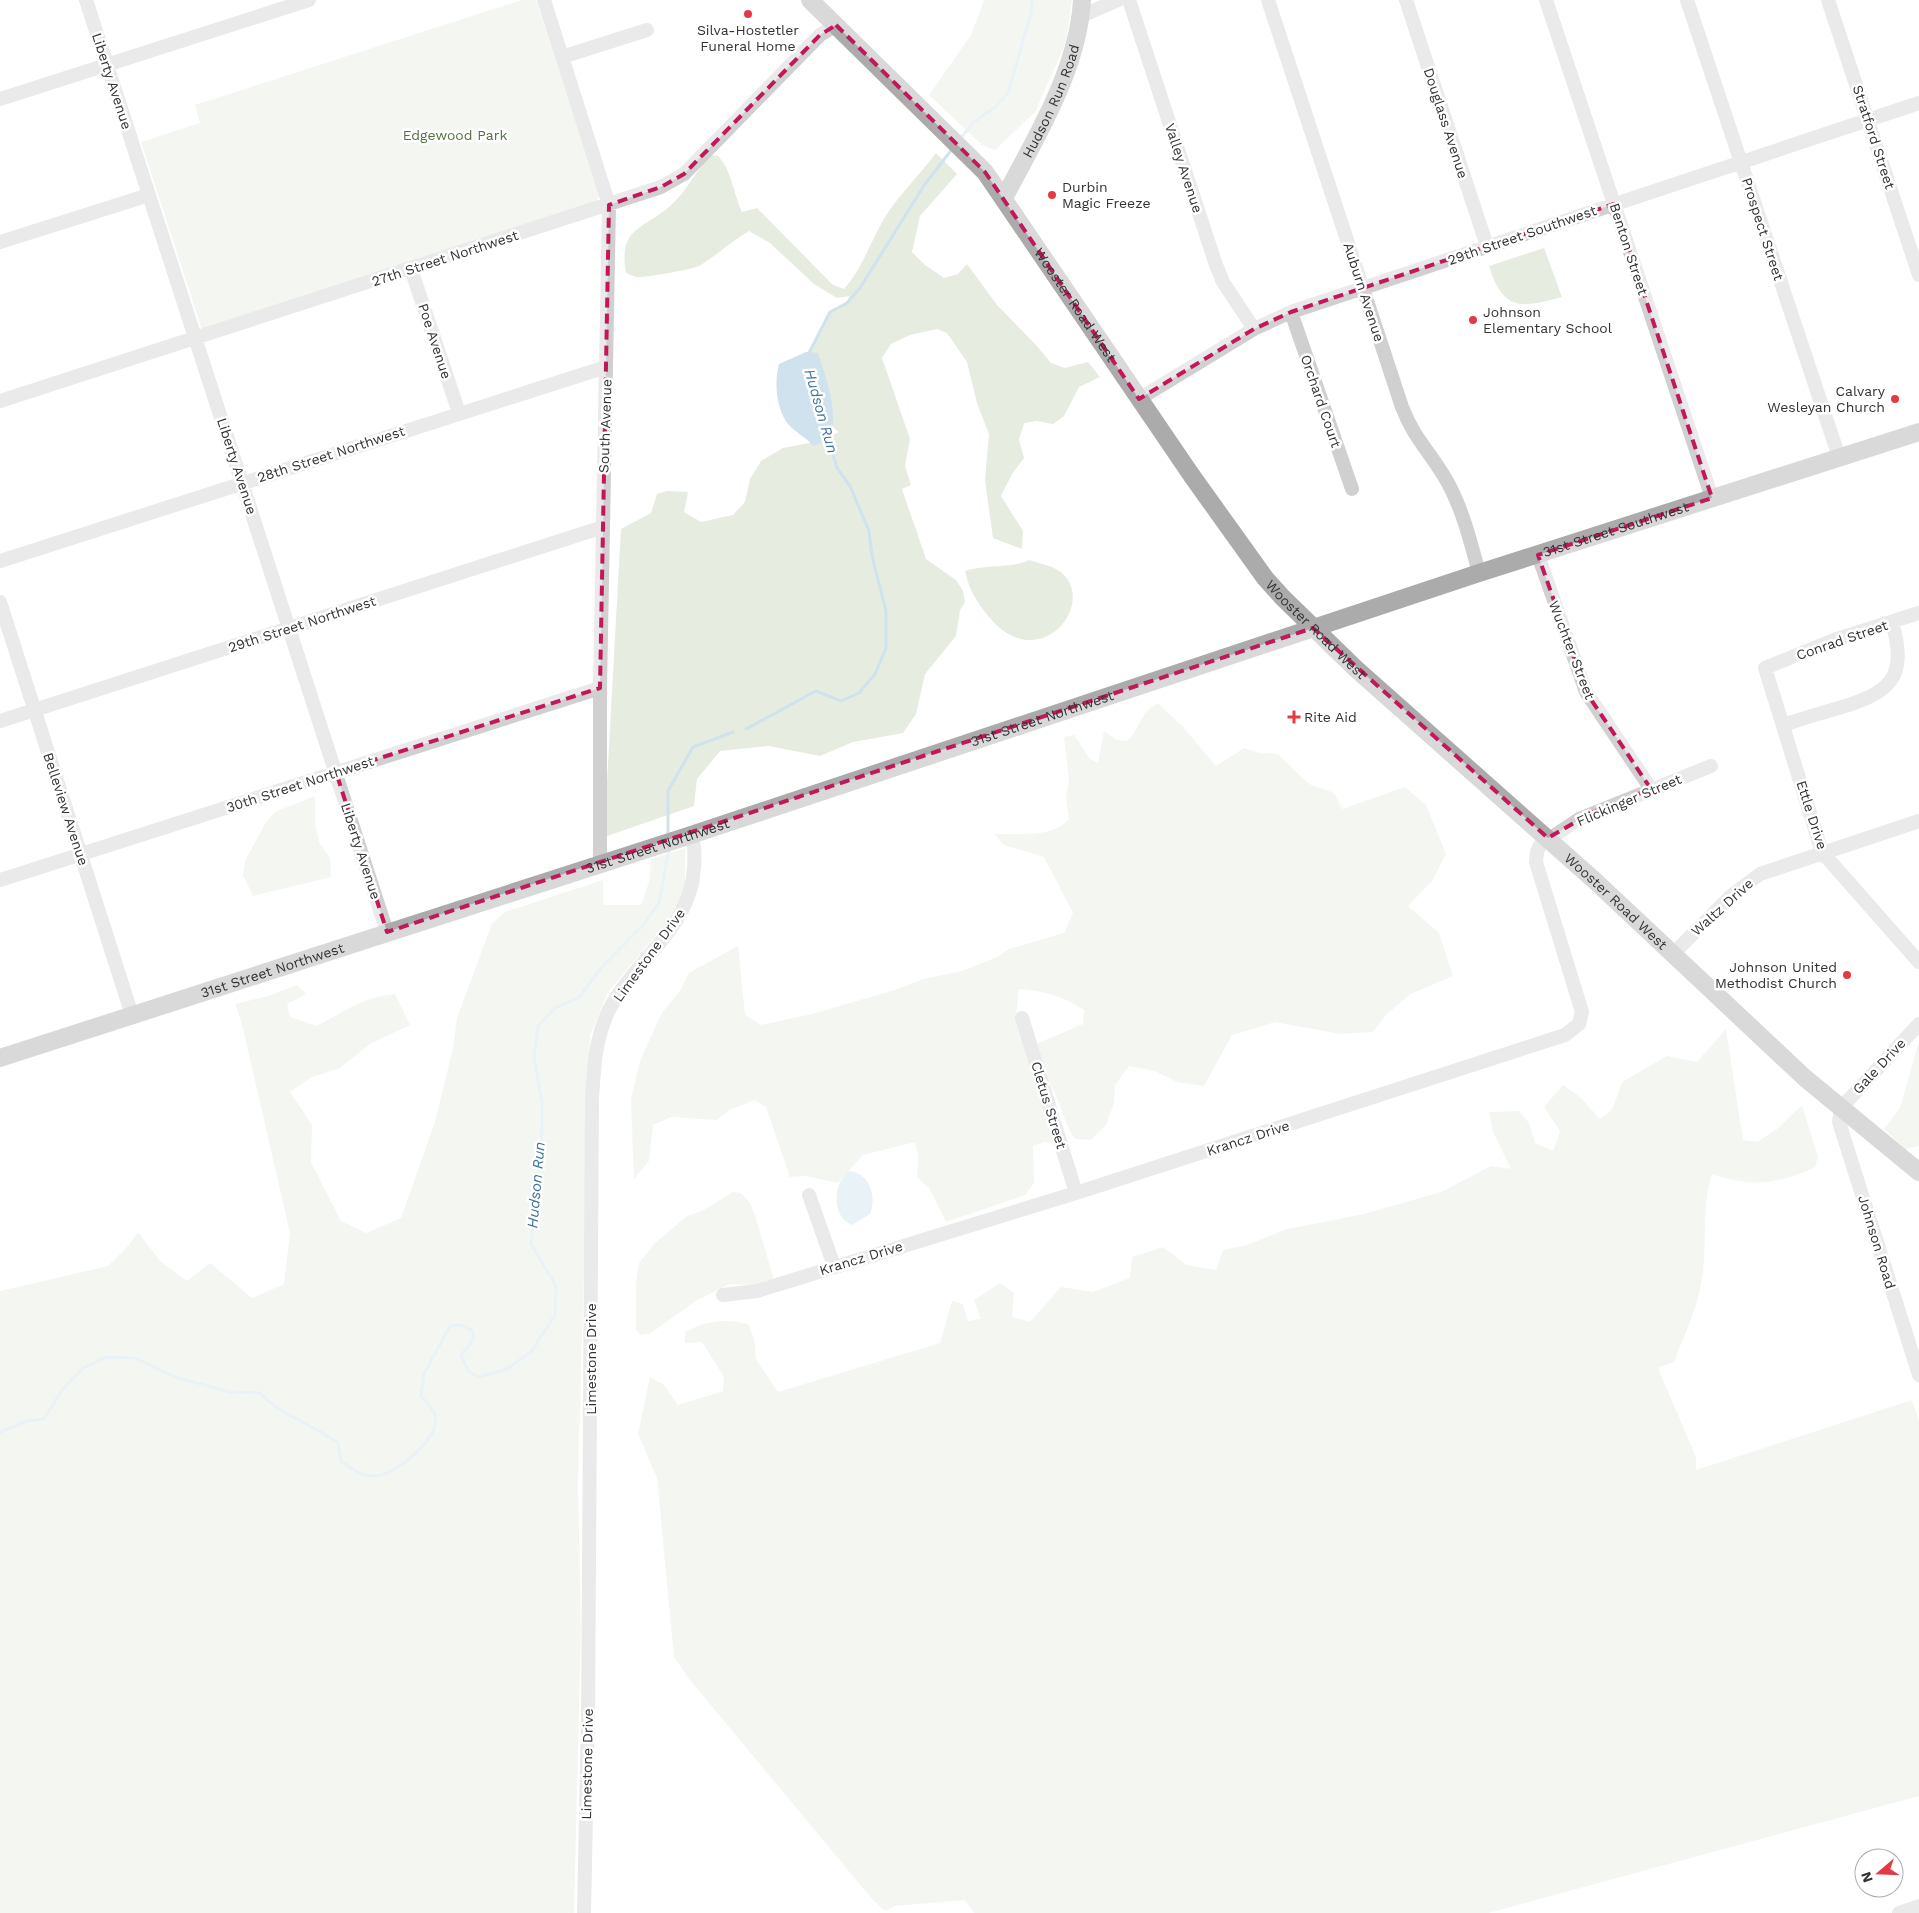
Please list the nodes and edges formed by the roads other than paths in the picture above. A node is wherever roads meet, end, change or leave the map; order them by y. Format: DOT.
graph roads {
  1 [pos="86,0"];
  2 [pos="309,0"];
  3 [pos="544,0"];
  4 [pos="810,0"];
  5 [pos="1118,0"];
  6 [pos="1129,0"];
  7 [pos="1268,0"];
  8 [pos="1406,0"];
  9 [pos="1546,0"];
  10 [pos="1687,0"];
  11 [pos="1828,0"];
  12 [pos="1081,8"];
  13 [pos="836,25"];
  14 [pos="647,30"];
  15 [pos="562,57"];
  16 [pos="107,65"];
  17 [pos="0,99"];
  18 [pos="1919,103"];
  19 [pos="1868,120"];
  20 [pos="1741,162"];
  21 [pos="149,195"];
  22 [pos="1004,198"];
  23 [pos="1614,204"];
  24 [pos="609,205"];
  25 [pos="0,242"];
  26 [pos="1487,246"];
  27 [pos="411,269"];
  28 [pos="1919,274"];
  29 [pos="1362,288"];
  30 [pos="1292,312"];
  31 [pos="1254,329"];
  32 [pos="196,339"];
  33 [pos="606,367"];
  34 [pos="1139,399"];
  35 [pos="0,401"];
  36 [pos="459,413"];
  37 [pos="1919,432"];
  38 [pos="1839,457"];
  39 [pos="242,482"];
  40 [pos="1352,489"];
  41 [pos="1712,498"];
  42 [pos="603,527"];
  43 [pos="1538,555"];
  44 [pos="0,561"];
  45 [pos="1480,574"];
  46 [pos="0,602"];
  47 [pos="1919,613"];
  48 [pos="1892,622"];
  49 [pos="289,628"];
  50 [pos="1313,628"];
  51 [pos="1766,668"];
  52 [pos="600,688"];
  53 [pos="34,710"];
  54 [pos="0,720"];
  55 [pos="1783,725"];
  56 [pos="1711,766"];
  57 [pos="336,772"];
  58 [pos="1651,789"];
  59 [pos="1919,821"];
  60 [pos="1548,838"];
  61 [pos="675,839"];
  62 [pos="1822,852"];
  63 [pos="81,854"];
  64 [pos="600,862"];
  65 [pos="0,880"];
  66 [pos="386,932"];
  67 [pos="1673,954"];
  68 [pos="1919,962"];
  69 [pos="132,1015"];
  70 [pos="1022,1018"];
  71 [pos="1919,1024"];
  72 [pos="0,1058"];
  73 [pos="1841,1108"];
  74 [pos="1919,1172"];
  75 [pos="1076,1193"];
  76 [pos="809,1195"];
  77 [pos="834,1266"];
  78 [pos="723,1295"];
  79 [pos="1919,1375"];
  80 [pos="1919,1906"];
  81 [pos="584,1913"];
  82 [pos="1899,1913"];
  1 -- 16 [label="street, Liberty Avenue"];
  2 -- 16 [label="street"];
  3 -- 15 [label="street, South Avenue"];
  4 -- 13 [label="main road, Wooster Road West"];
  5 -- 12 [label="street"];
  6 -- 31 [label="street, Valley Avenue"];
  7 -- 29 [label="street, Auburn Avenue"];
  8 -- 26 [label="street, Douglass Avenue"];
  9 -- 23 [label="street, Benton Street"];
  10 -- 20 [label="street, Prospect Street"];
  11 -- 19 [label="street, Stratford Street"];
  12 -- 22 [label="main road, Hudson Run Road"];
  13 -- 22 [label="main road, Wooster Road West"];
  13 -- 24 [label="street, 27th Street Northwest"];
  14 -- 15 [label="street"];
  15 -- 24 [label="street, South Avenue"];
  16 -- 17 [label="street"];
  16 -- 21 [label="street, Liberty Avenue"];
  18 -- 19 [label="street, 29th Street Southwest"];
  19 -- 20 [label="street, 29th Street Southwest"];
  19 -- 28 [label="street, Stratford Street"];
  20 -- 23 [label="street, 29th Street Southwest"];
  20 -- 38 [label="street, Prospect Street"];
  21 -- 25 [label="street"];
  21 -- 32 [label="street, Liberty Avenue"];
  22 -- 34 [label="main road, Wooster Road West"];
  23 -- 26 [label="street, 29th Street Southwest"];
  23 -- 41 [label="street, Benton Street"];
  24 -- 27 [label="street, 27th Street Northwest"];
  24 -- 33 [label="street, South Avenue"];
  26 -- 29 [label="street, 29th Street Southwest"];
  27 -- 32 [label="street, 27th Street Northwest"];
  27 -- 36 [label="street, Poe Avenue"];
  29 -- 30 [label="street, 29th Street Southwest"];
  29 -- 45 [label="street, Auburn Avenue"];
  30 -- 31 [label="street, 29th Street Southwest"];
  30 -- 40 [label="street, Orchard Court"];
  31 -- 34 [label="street, 29th Street Southwest"];
  32 -- 35 [label="street, 27th Street Northwest"];
  32 -- 39 [label="street, Liberty Avenue"];
  33 -- 36 [label="street, 28th Street Northwest"];
  33 -- 42 [label="street, South Avenue"];
  34 -- 50 [label="main road, Wooster Road West"];
  36 -- 39 [label="street, 28th Street Northwest"];
  37 -- 38 [label="main road, 31st Street Southwest"];
  38 -- 41 [label="main road, 31st Street Southwest"];
  39 -- 44 [label="street, 28th Street Northwest"];
  39 -- 49 [label="street, Liberty Avenue"];
  41 -- 43 [label="main road, 31st Street Southwest"];
  42 -- 49 [label="street, 29th Street Northwest"];
  42 -- 52 [label="street, South Avenue"];
  43 -- 45 [label="main road, 31st Street Southwest"];
  43 -- 58 [label="street, Wuchter Street"];
  45 -- 50 [label="main road, 31st Street Southwest"];
  46 -- 53 [label="street, Belleview Avenue"];
  47 -- 48 [label="street, Conrad Street"];
  48 -- 51 [label="street, Conrad Street"];
  48 -- 55 [label="street"];
  49 -- 53 [label="street, 29th Street Northwest"];
  49 -- 57 [label="street, Liberty Avenue"];
  50 -- 60 [label="main road, Wooster Road West"];
  50 -- 61 [label="main road, 31st Street Northwest"];
  51 -- 55 [label="street, Ettle Drive"];
  52 -- 57 [label="street, 30th Street Northwest"];
  52 -- 64 [label="street, South Avenue"];
  53 -- 54 [label="street, 29th Street Northwest"];
  53 -- 63 [label="street, Belleview Avenue"];
  55 -- 62 [label="street, Ettle Drive"];
  56 -- 58 [label="street, Flickinger Street"];
  57 -- 63 [label="street, 30th Street Northwest"];
  57 -- 66 [label="street, Liberty Avenue"];
  58 -- 60 [label="street, Flickinger Street"];
  59 -- 62 [label="street, Waltz Drive"];
  60 -- 67 [label="main road, Wooster Road West"];
  60 -- 75 [label="street, Krancz Drive"];
  61 -- 64 [label="main road, 31st Street Northwest"];
  61 -- 81 [label="street, Limestone Drive"];
  62 -- 67 [label="street, Waltz Drive"];
  62 -- 68 [label="street, Ettle Drive"];
  63 -- 65 [label="street, 30th Street Northwest"];
  63 -- 69 [label="street, Belleview Avenue"];
  64 -- 66 [label="main road, 31st Street Northwest"];
  66 -- 69 [label="main road, 31st Street Northwest"];
  67 -- 73 [label="main road, Wooster Road West"];
  69 -- 72 [label="main road, 31st Street Northwest"];
  70 -- 75 [label="street, Cletus Street"];
  71 -- 73 [label="street, Gale Drive"];
  73 -- 74 [label="main road, Wooster Road West"];
  73 -- 79 [label="street, Johnson Road"];
  75 -- 77 [label="street, Krancz Drive"];
  76 -- 77 [label="street"];
  77 -- 78 [label="street, Krancz Drive"];
  80 -- 82 [label="street"];
}
